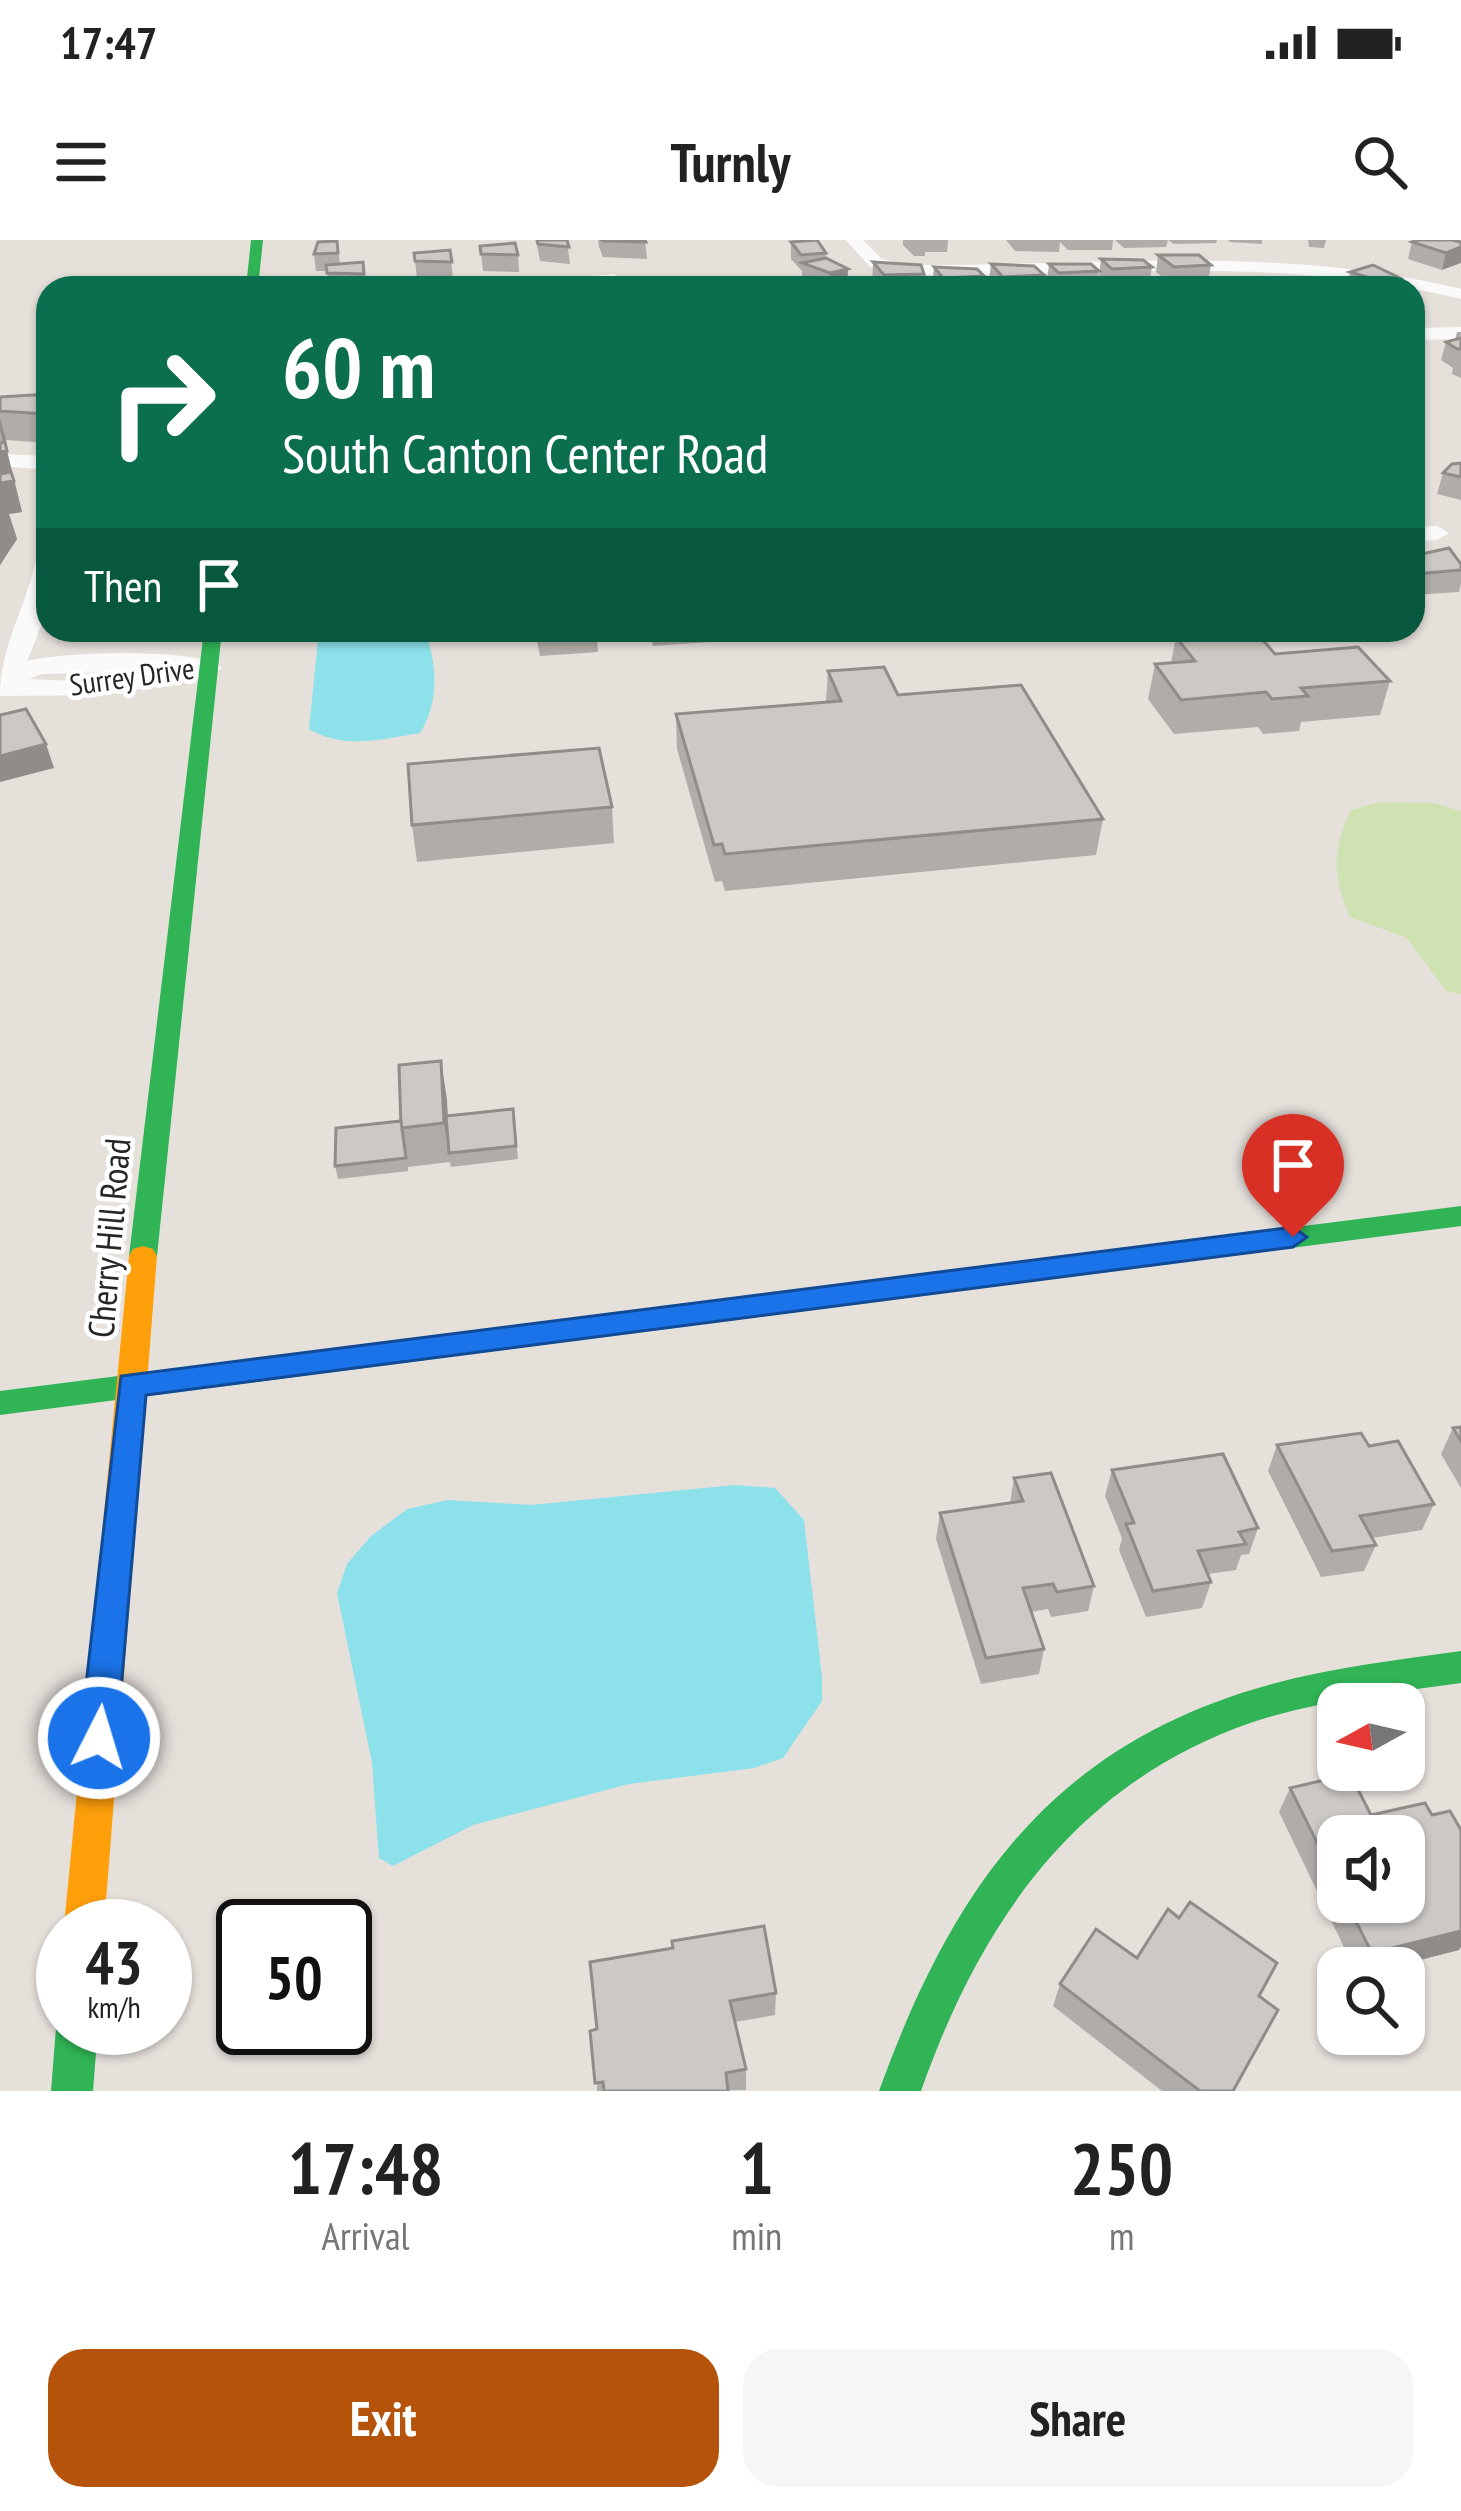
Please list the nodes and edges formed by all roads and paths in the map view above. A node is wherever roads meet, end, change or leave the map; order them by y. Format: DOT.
graph roads {
  1 [pos="257,240"];
  2 [pos="854,240"];
  3 [pos="253,276"];
  4 [pos="1404,276"];
  5 [pos="1425,283"];
  6 [pos="1461,294"];
  7 [pos="1461,333"];
  8 [pos="1425,334"];
  9 [pos="0,460"];
  10 [pos="36,462"];
  11 [pos="36,585"];
  12 [pos="212,642"];
  13 [pos="209,668"];
  14 [pos="3,686"];
  15 [pos="1461,1216"];
  16 [pos="132,1384"];
  17 [pos="0,1403"];
  18 [pos="1461,1667"];
  19 [pos="86,1899"];
  20 [pos="75,2055"];
  21 [pos="72,2091"];
  22 [pos="900,2091"];
  1 -- 3 [label="main road"];
  2 -- 4 [label="street"];
  5 -- 6 [label="street"];
  7 -- 8 [label="street"];
  9 -- 10 [label="street"];
  11 -- 14 [label="street"];
  12 -- 13 [label="main road, Cherry Hill Road"];
  13 -- 14 [label="street, Surrey Drive"];
  13 -- 16 [label="main road, Cherry Hill Road"];
  15 -- 16 [label="main road"];
  16 -- 17 [label="main road"];
  16 -- 19 [label="main road, Cherry Hill Road"];
  18 -- 22 [label="main road"];
  20 -- 21 [label="main road"];
}
